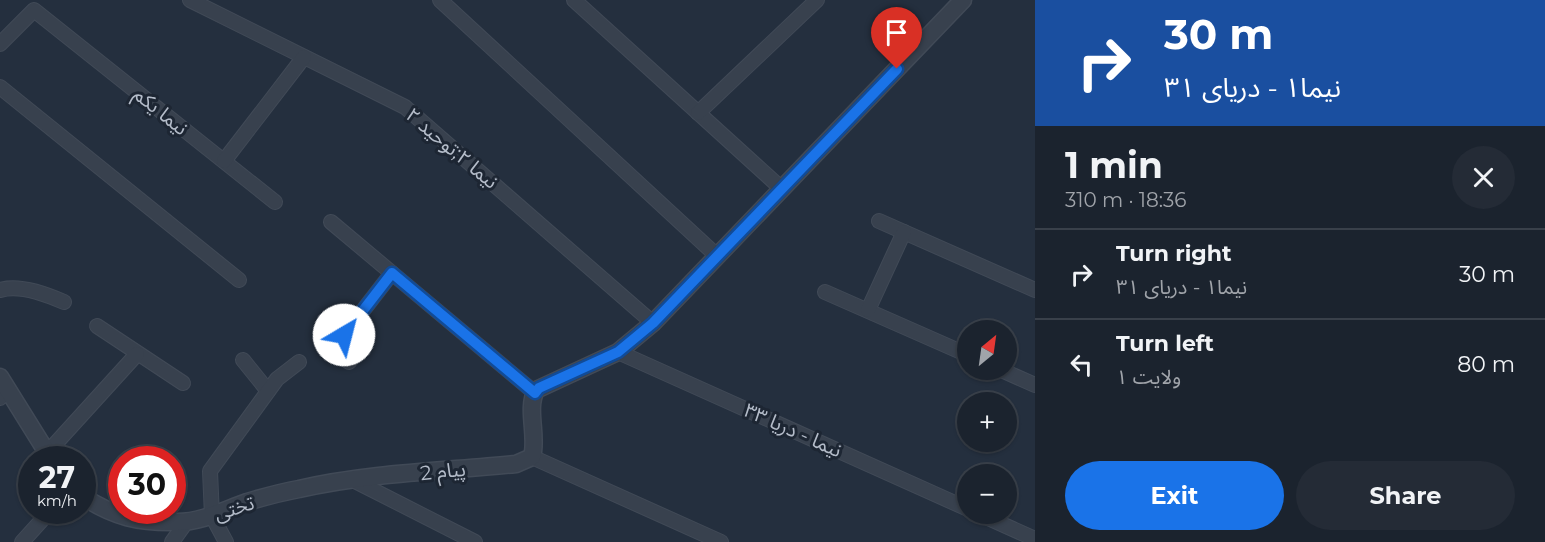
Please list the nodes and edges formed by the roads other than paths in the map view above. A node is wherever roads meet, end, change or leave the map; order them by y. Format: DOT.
graph roads {
  1 [pos="190,0"];
  2 [pos="440,0"];
  3 [pos="574,0"];
  4 [pos="817,0"];
  5 [pos="963,0"];
  6 [pos="0,44"];
  7 [pos="304,57"];
  8 [pos="0,87"];
  9 [pos="699,113"];
  10 [pos="224,161"];
  11 [pos="782,189"];
  12 [pos="275,202"];
  13 [pos="879,221"];
  14 [pos="331,222"];
  15 [pos="904,232"];
  16 [pos="717,256"];
  17 [pos="392,273"];
  18 [pos="239,280"];
  19 [pos="0,290"];
  20 [pos="1035,290"];
  21 [pos="825,292"];
  22 [pos="64,302"];
  23 [pos="868,310"];
  24 [pos="653,323"];
  25 [pos="98,326"];
  26 [pos="957,350"];
  27 [pos="618,352"];
  28 [pos="137,354"];
  29 [pos="243,360"];
  30 [pos="299,362"];
  31 [pos="349,362"];
  32 [pos="1017,377"];
  33 [pos="183,384"];
  34 [pos="1035,385"];
  35 [pos="2,388"];
  36 [pos="268,392"];
  37 [pos="535,393"];
  38 [pos="42,446"];
  39 [pos="58,446"];
  40 [pos="532,457"];
  41 [pos="353,480"];
  42 [pos="96,504"];
  43 [pos="957,504"];
  44 [pos="212,516"];
  45 [pos="187,521"];
  46 [pos="38,524"];
  47 [pos="1002,524"];
  48 [pos="1035,539"];
  49 [pos="22,542"];
  50 [pos="172,542"];
  51 [pos="226,542"];
  52 [pos="475,542"];
  53 [pos="722,542"];
  1 -- 7 [label="street, نیما ۲;توحید ۲"];
  2 -- 16 [label="street"];
  3 -- 9 [label="street"];
  4 -- 9 [label="street"];
  5 -- 11 [label="street"];
  6 -- 10 [label="street, نیما یکم"];
  7 -- 10 [label="street"];
  7 -- 24 [label="street, نیما ۲;توحید ۲"];
  8 -- 18 [label="street"];
  9 -- 11 [label="street"];
  10 -- 12 [label="street"];
  11 -- 16 [label="street"];
  13 -- 15 [label="street"];
  14 -- 17 [label="street"];
  15 -- 20 [label="street"];
  15 -- 23 [label="street"];
  16 -- 24 [label="street"];
  17 -- 31 [label="street"];
  17 -- 37 [label="street"];
  19 -- 22 [label="street"];
  21 -- 23 [label="street"];
  23 -- 26 [label="street"];
  24 -- 27 [label="street"];
  25 -- 28 [label="street"];
  27 -- 37 [label="street"];
  27 -- 43 [label="street, نیما - دریا ۳۳"];
  28 -- 33 [label="street"];
  28 -- 39 [label="street"];
  29 -- 36 [label="street"];
  30 -- 36 [label="street"];
  32 -- 34 [label="street"];
  35 -- 38 [label="street"];
  36 -- 44 [label="street"];
  37 -- 40 [label="street"];
  40 -- 41 [label="street, پیام 2"];
  40 -- 53 [label="street"];
  41 -- 44 [label="street, تختی"];
  41 -- 52 [label="street"];
  42 -- 45 [label="street, تختی"];
  44 -- 45 [label="street, تختی"];
  44 -- 51 [label="street"];
  45 -- 50 [label="street"];
  46 -- 49 [label="street"];
  47 -- 48 [label="street"];
}
